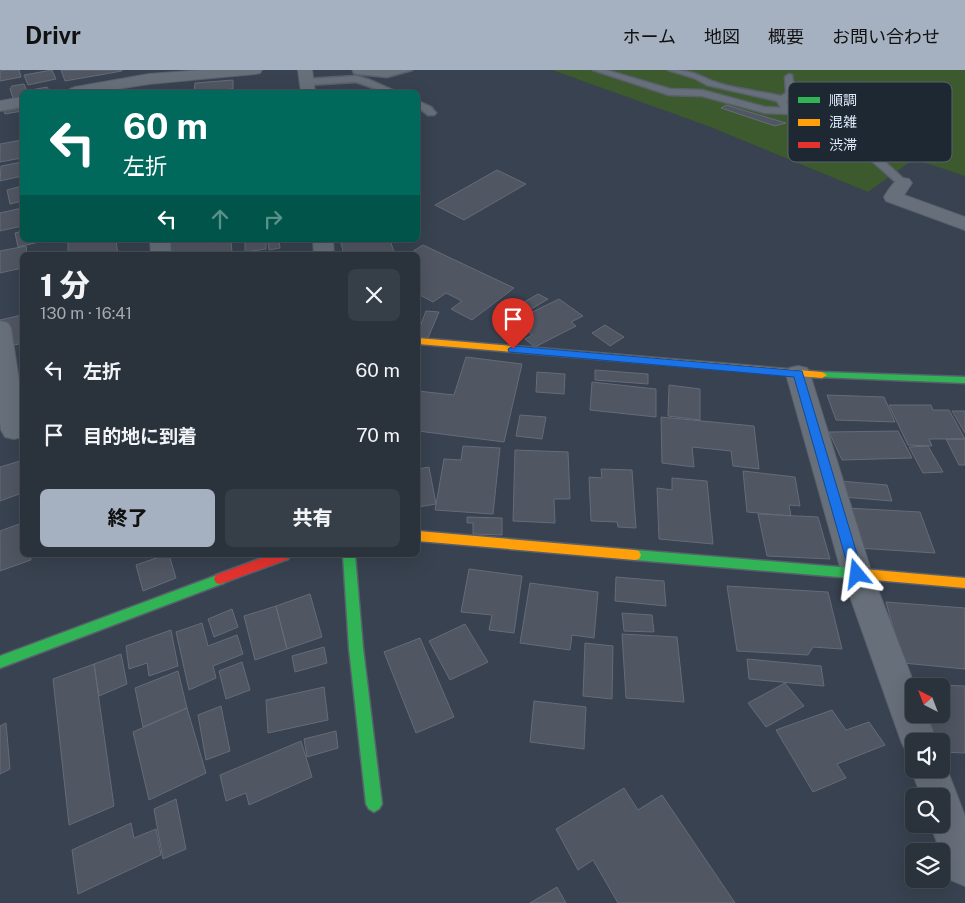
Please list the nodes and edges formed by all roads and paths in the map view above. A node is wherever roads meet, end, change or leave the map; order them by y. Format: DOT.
graph roads {
  1 [pos="255,70"];
  2 [pos="352,70"];
  3 [pos="408,70"];
  4 [pos="597,70"];
  5 [pos="672,70"];
  6 [pos="710,70"];
  7 [pos="697,76"];
  8 [pos="789,77"];
  9 [pos="153,80"];
  10 [pos="788,82"];
  11 [pos="307,83"];
  12 [pos="788,86"];
  13 [pos="88,90"];
  14 [pos="368,90"];
  15 [pos="387,90"];
  16 [pos="787,96"];
  17 [pos="20,102"];
  18 [pos="420,105"];
  19 [pos="0,106"];
  20 [pos="788,108"];
  21 [pos="420,110"];
  22 [pos="788,111"];
  23 [pos="879,162"];
  24 [pos="904,183"];
  25 [pos="965,224"];
  26 [pos="0,328"];
  27 [pos="420,341"];
  28 [pos="798,374"];
  29 [pos="965,380"];
  30 [pos="12,431"];
  31 [pos="420,536"];
  32 [pos="279,557"];
  33 [pos="349,557"];
  34 [pos="857,574"];
  35 [pos="965,583"];
  36 [pos="0,662"];
  37 [pos="916,733"];
  38 [pos="374,804"];
  39 [pos="950,826"];
  40 [pos="965,866"];
  1 -- 9 [label="street"];
  2 -- 3 [label="lane"];
  4 -- 22 [label="lane"];
  5 -- 7 [label="lane"];
  6 -- 7 [label="lane"];
  7 -- 16 [label="lane"];
  8 -- 10 [label="lane"];
  9 -- 13 [label="street"];
  11 -- 14 [label="lane"];
  11 -- 15 [label="lane"];
  12 -- 16 [label="lane"];
  16 -- 20 [label="lane"];
  17 -- 19 [label="street"];
  18 -- 21 [label="lane"];
  23 -- 24 [label="lane"];
  24 -- 25 [label="street"];
  26 -- 30 [label="street"];
  27 -- 28 [label="street"];
  28 -- 29 [label="street"];
  28 -- 34 [label="street"];
  31 -- 34 [label="street"];
  32 -- 36 [label="street"];
  33 -- 38 [label="street"];
  34 -- 35 [label="street"];
  34 -- 37 [label="street"];
  39 -- 40 [label="street"];
}
